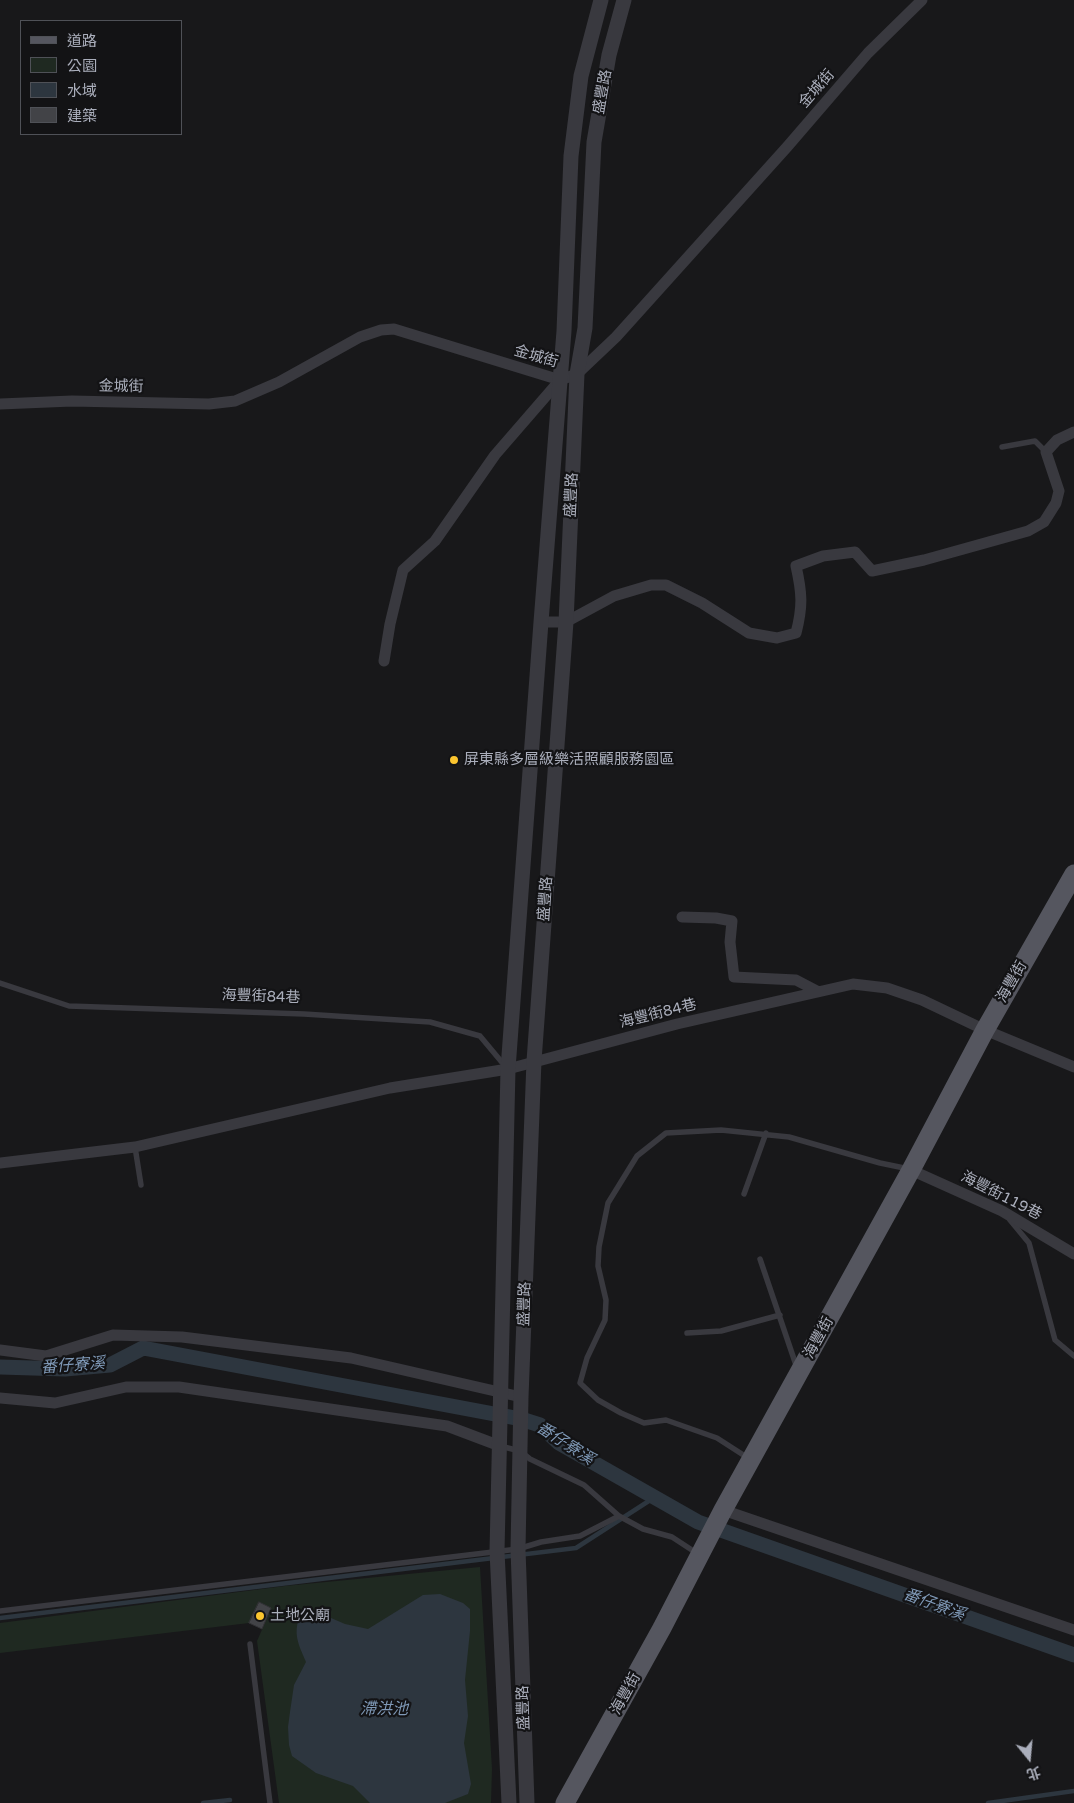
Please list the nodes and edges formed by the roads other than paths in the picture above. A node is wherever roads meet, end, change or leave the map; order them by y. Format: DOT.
graph roads {
  1 [pos="601,0"];
  2 [pos="624,0"];
  3 [pos="922,0"];
  4 [pos="577,374"];
  5 [pos="560,380"];
  6 [pos="0,404"];
  7 [pos="1074,432"];
  8 [pos="1002,447"];
  9 [pos="1046,452"];
  10 [pos="540,622"];
  11 [pos="566,622"];
  12 [pos="384,662"];
  13 [pos="1074,874"];
  14 [pos="682,917"];
  15 [pos="0,983"];
  16 [pos="817,991"];
  17 [pos="985,1030"];
  18 [pos="534,1061"];
  19 [pos="1074,1067"];
  20 [pos="508,1069"];
  21 [pos="766,1133"];
  22 [pos="135,1147"];
  23 [pos="0,1163"];
  24 [pos="911,1170"];
  25 [pos="141,1185"];
  26 [pos="744,1194"];
  27 [pos="1002,1211"];
  28 [pos="1074,1254"];
  29 [pos="760,1259"];
  30 [pos="780,1315"];
  31 [pos="687,1333"];
  32 [pos="0,1350"];
  33 [pos="1074,1356"];
  34 [pos="799,1375"];
  35 [pos="501,1392"];
  36 [pos="521,1397"];
  37 [pos="0,1398"];
  38 [pos="500,1446"];
  39 [pos="520,1451"];
  40 [pos="751,1460"];
  41 [pos="723,1510"];
  42 [pos="619,1516"];
  43 [pos="518,1549"];
  44 [pos="497,1551"];
  45 [pos="702,1551"];
  46 [pos="0,1611"];
  47 [pos="1074,1630"];
  48 [pos="250,1644"];
  49 [pos="270,1803"];
  50 [pos="509,1803"];
  51 [pos="527,1803"];
  52 [pos="565,1803"];
  1 -- 5 [label="street, 盛豐路"];
  2 -- 4 [label="street, 盛豐路"];
  3 -- 4 [label="street, 金城街"];
  4 -- 5 [label="street, 金城街"];
  4 -- 11 [label="street, 盛豐路"];
  5 -- 6 [label="street, 金城街"];
  5 -- 10 [label="street, 盛豐路"];
  5 -- 12 [label="street"];
  7 -- 9 [label="street"];
  8 -- 9 [label="lane"];
  9 -- 11 [label="street"];
  10 -- 11 [label="street"];
  10 -- 20 [label="street, 盛豐路"];
  11 -- 18 [label="street, 盛豐路"];
  13 -- 17 [label="main road, 海豐街"];
  14 -- 16 [label="street"];
  15 -- 20 [label="lane, 海豐街84巷"];
  16 -- 17 [label="street, 海豐街84巷"];
  16 -- 18 [label="street, 海豐街84巷"];
  17 -- 19 [label="street, 海豐街84巷"];
  17 -- 24 [label="main road, 海豐街"];
  18 -- 20 [label="street, 海豐街84巷"];
  18 -- 36 [label="street, 盛豐路"];
  20 -- 22 [label="street, 海豐街84巷"];
  20 -- 35 [label="street, 盛豐路"];
  21 -- 24 [label="lane"];
  21 -- 26 [label="lane"];
  21 -- 40 [label="lane"];
  22 -- 23 [label="street, 海豐街84巷"];
  22 -- 25 [label="lane"];
  24 -- 27 [label="street, 海豐街119巷"];
  24 -- 34 [label="main road, 海豐街"];
  27 -- 28 [label="street, 海豐街119巷"];
  27 -- 33 [label="lane"];
  29 -- 30 [label="lane"];
  30 -- 31 [label="lane"];
  30 -- 34 [label="lane"];
  32 -- 35 [label="street"];
  34 -- 40 [label="main road, 海豐街"];
  35 -- 36 [label="street"];
  35 -- 38 [label="street, 盛豐路"];
  36 -- 39 [label="street, 盛豐路"];
  37 -- 38 [label="street"];
  38 -- 39 [label="lane"];
  38 -- 44 [label="street, 盛豐路"];
  39 -- 42 [label="lane"];
  39 -- 43 [label="street, 盛豐路"];
  40 -- 41 [label="main road, 海豐街"];
  41 -- 45 [label="main road, 海豐街"];
  41 -- 47 [label="street"];
  42 -- 43 [label="lane"];
  42 -- 45 [label="lane"];
  43 -- 44 [label="lane"];
  43 -- 51 [label="street, 盛豐路"];
  44 -- 46 [label="lane"];
  44 -- 50 [label="street, 盛豐路"];
  45 -- 52 [label="main road, 海豐街"];
  48 -- 49 [label="lane"];
}
